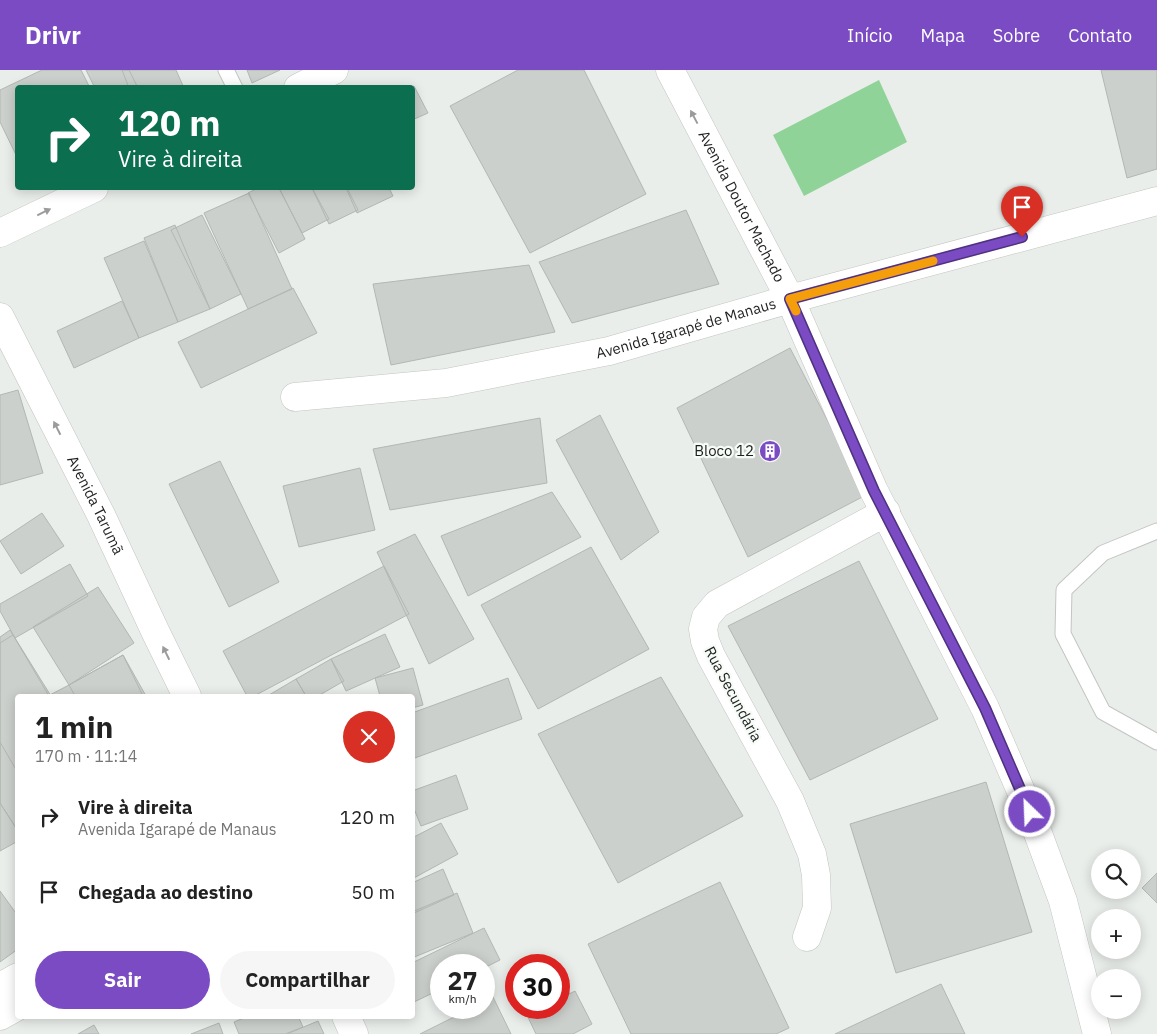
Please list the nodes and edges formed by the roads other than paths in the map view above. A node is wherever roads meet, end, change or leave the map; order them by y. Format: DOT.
graph roads {
  1 [pos="226,70"];
  2 [pos="334,70"];
  3 [pos="670,70"];
  4 [pos="234,85"];
  5 [pos="304,85"];
  6 [pos="90,190"];
  7 [pos="1157,201"];
  8 [pos="0,233"];
  9 [pos="790,299"];
  10 [pos="0,317"];
  11 [pos="295,397"];
  12 [pos="886,512"];
  13 [pos="1157,531"];
  14 [pos="187,694"];
  15 [pos="1157,742"];
  16 [pos="807,937"];
  17 [pos="15,979"];
  18 [pos="0,987"];
  19 [pos="15,1008"];
  20 [pos="0,1016"];
  21 [pos="347,1019"];
  22 [pos="354,1034"];
  23 [pos="1097,1034"];
  1 -- 4 [label="lane"];
  2 -- 5 [label="street"];
  9 -- 3 [label="street, Avenida Doutor Machado, one-way"];
  8 -- 6 [label="street, one-way"];
  7 -- 9 [label="street, Avenida Igarapé de Manaus"];
  9 -- 11 [label="street, Avenida Igarapé de Manaus"];
  9 -- 12 [label="street, Avenida Doutor Machado"];
  14 -- 10 [label="street, Avenida Tarumã, one-way"];
  12 -- 16 [label="street, Rua Secundária"];
  12 -- 23 [label="street, Avenida Doutor Machado"];
  13 -- 15 [label="lane"];
  17 -- 18 [label="street"];
  19 -- 20 [label="street"];
  21 -- 22 [label="street"];
}
